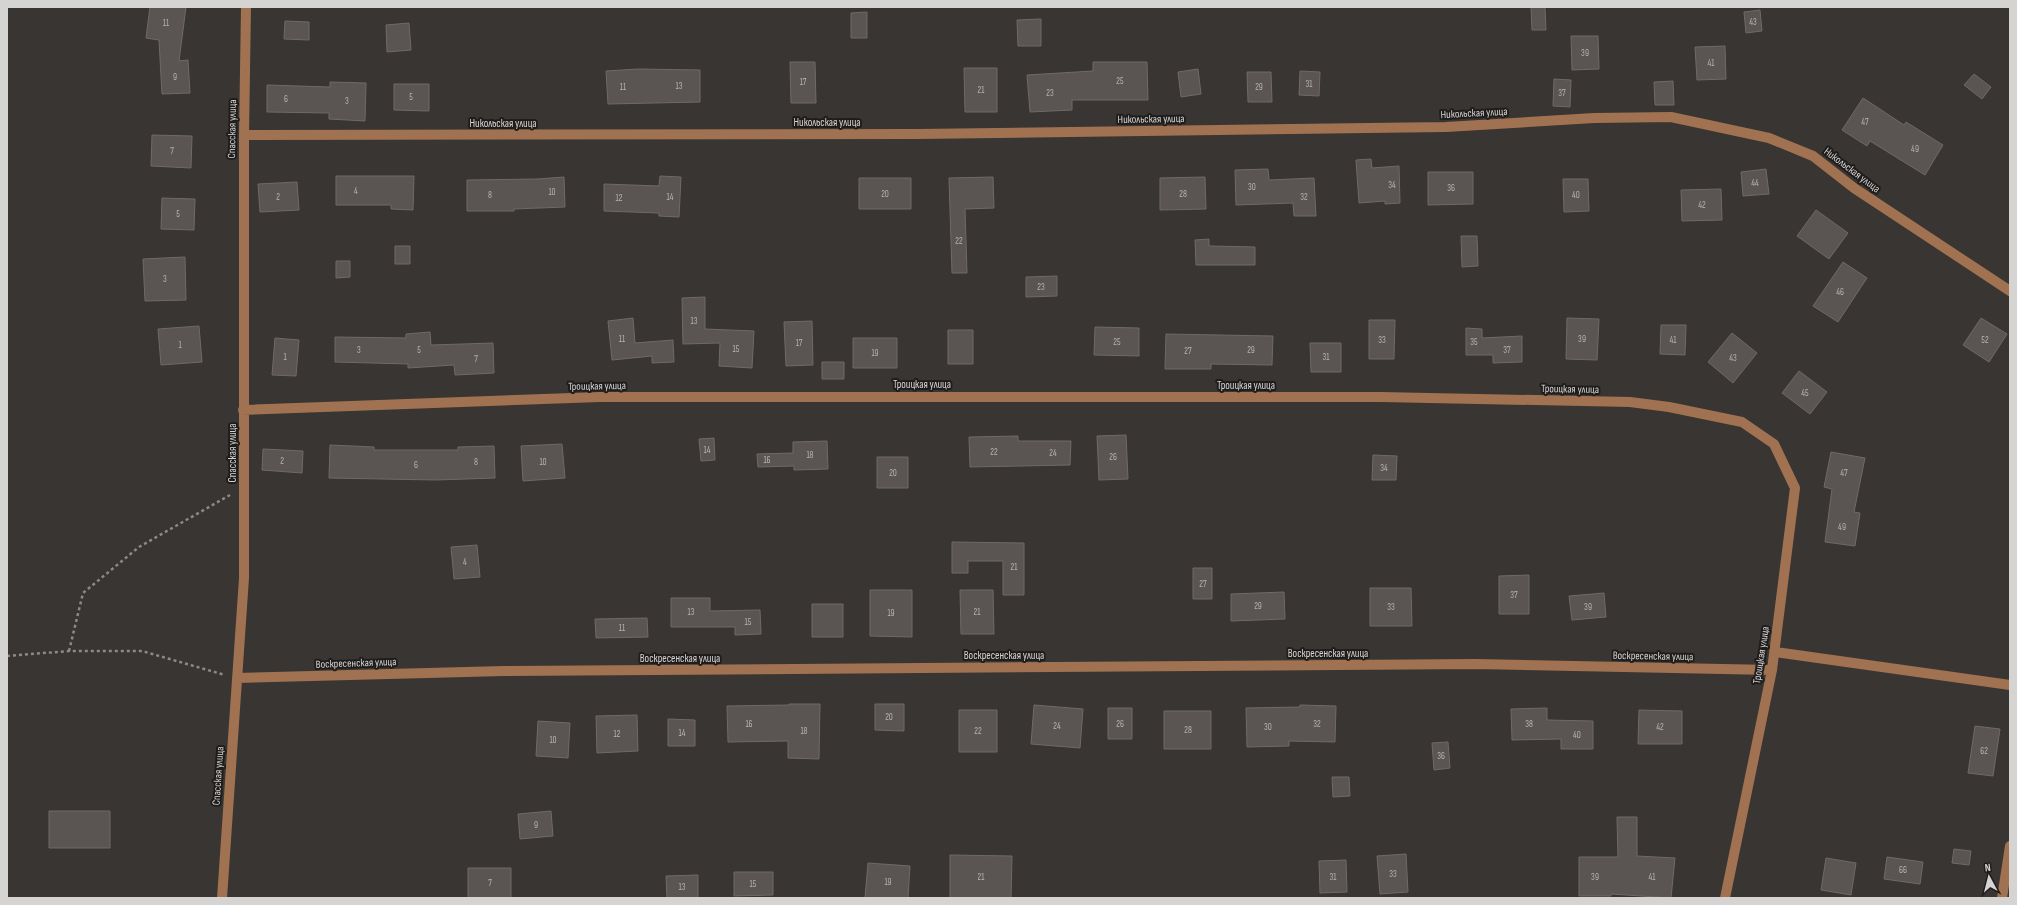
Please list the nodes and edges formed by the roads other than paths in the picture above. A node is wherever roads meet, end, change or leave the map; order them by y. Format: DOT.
graph roads {
  1 [pos="246,7"];
  2 [pos="244,135"];
  3 [pos="2010,291"];
  4 [pos="243,410"];
  5 [pos="1775,652"];
  6 [pos="1772,670"];
  7 [pos="237,678"];
  8 [pos="2010,685"];
  9 [pos="2010,846"];
  10 [pos="222,898"];
  11 [pos="1724,898"];
  12 [pos="2002,898"];
  1 -- 2 [label="street, Спасская улица"];
  2 -- 3 [label="street, Никольская улица"];
  2 -- 4 [label="street, Спасская улица"];
  4 -- 5 [label="street, Троицкая улица"];
  4 -- 7 [label="street, Спасская улица"];
  5 -- 6 [label="street, Троицкая улица"];
  5 -- 8 [label="street"];
  6 -- 7 [label="street, Воскресенская улица"];
  6 -- 11 [label="street, Троицкая улица"];
  7 -- 10 [label="street, Спасская улица"];
  9 -- 12 [label="street"];
}
